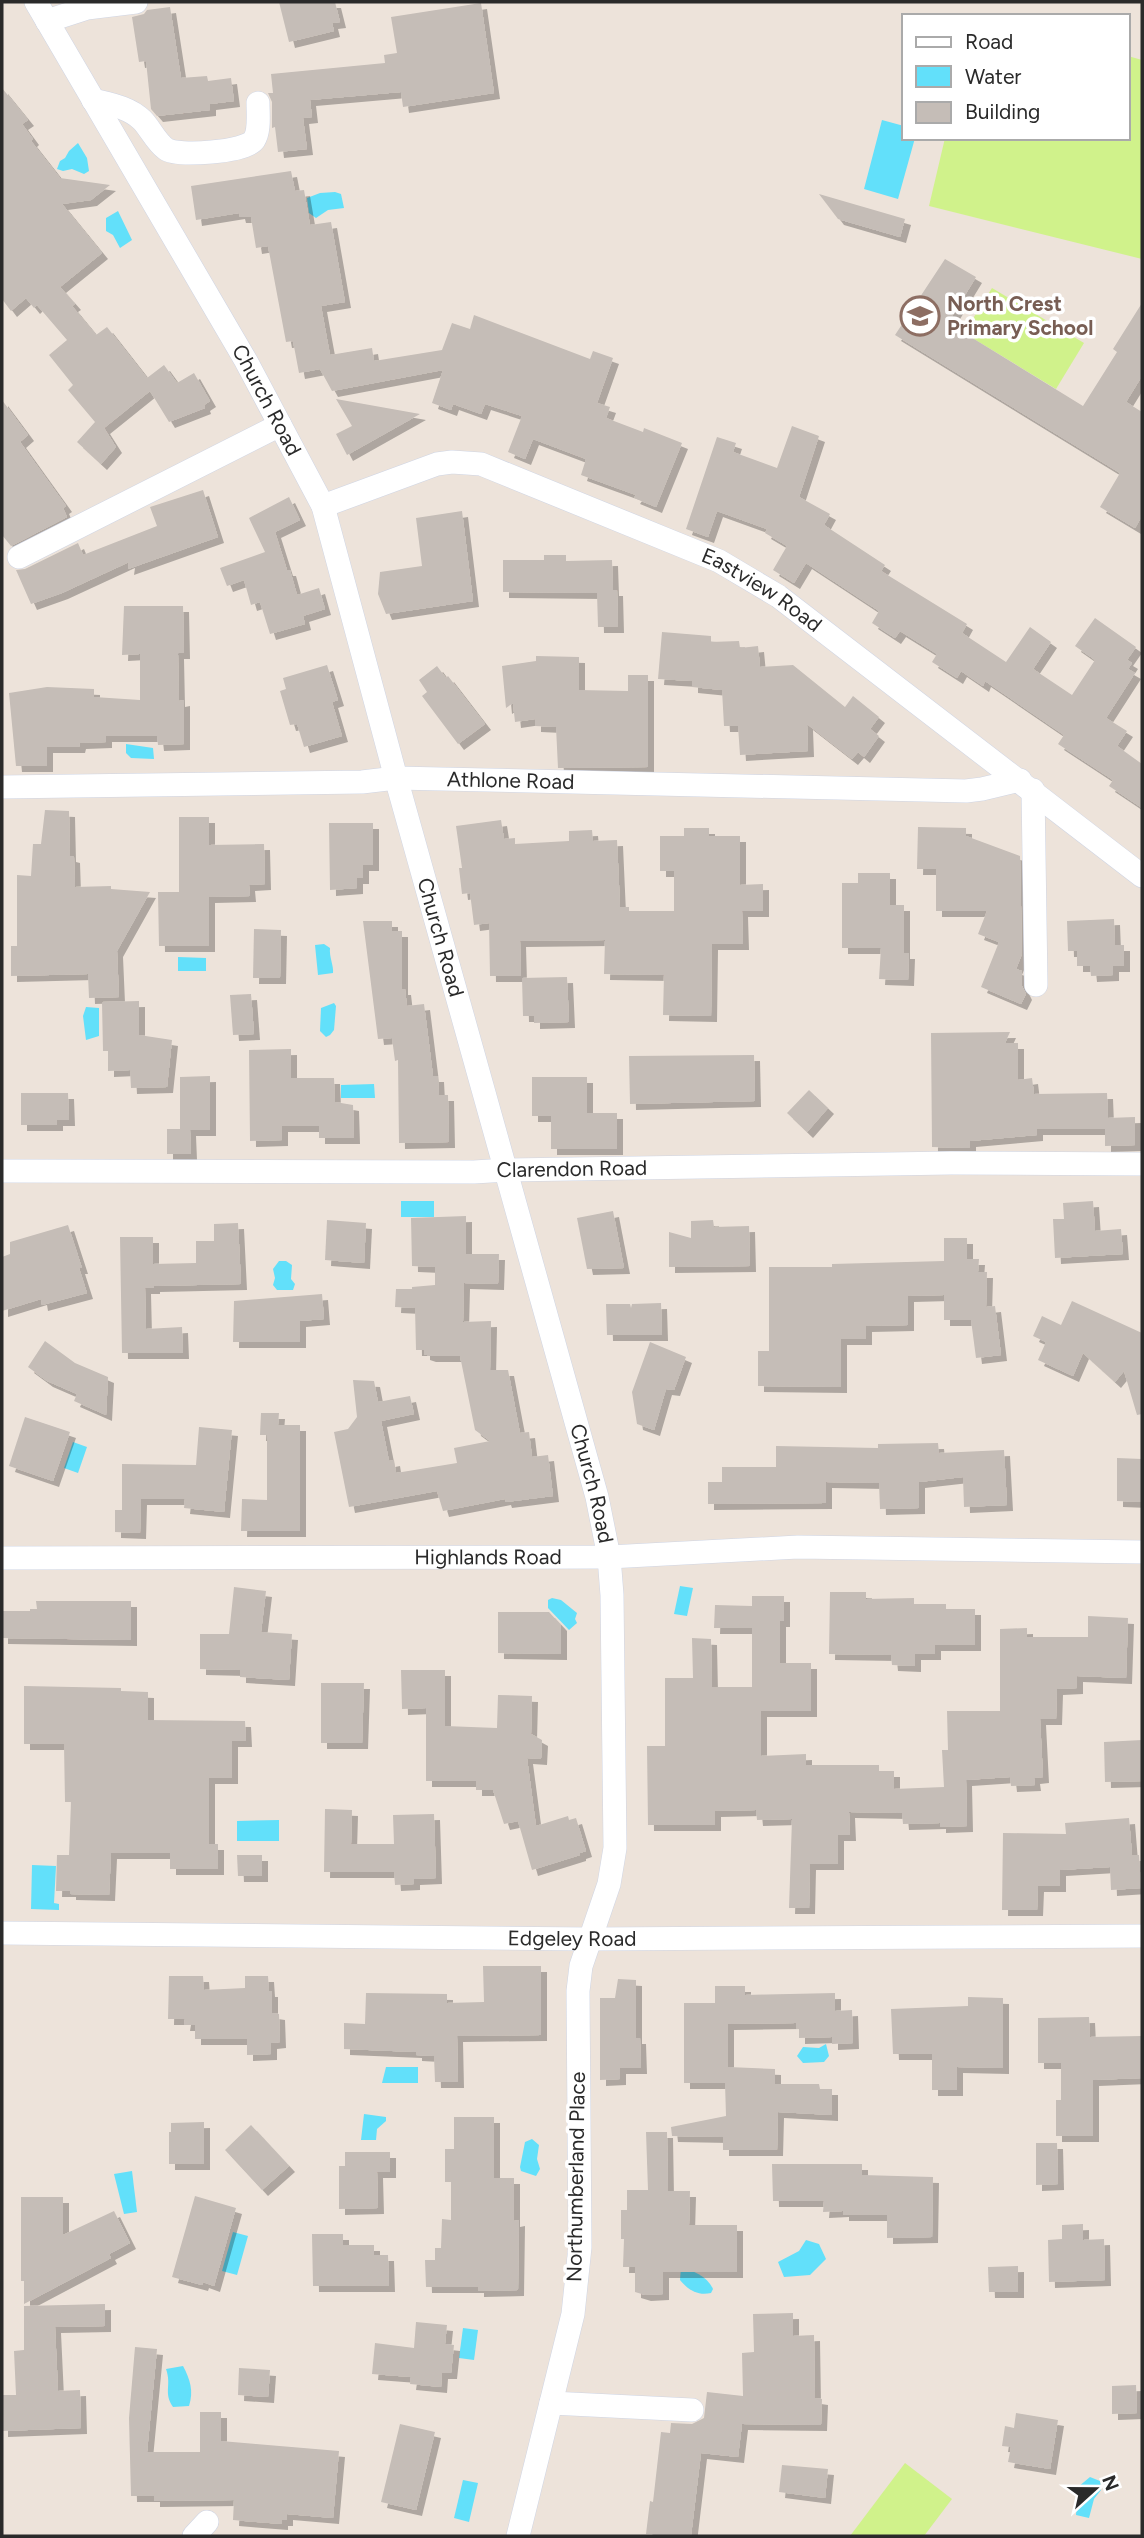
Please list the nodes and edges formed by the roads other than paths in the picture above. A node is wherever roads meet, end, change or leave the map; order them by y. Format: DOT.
graph roads {
  1 [pos="136,2"];
  2 [pos="41,12"];
  3 [pos="93,100"];
  4 [pos="258,103"];
  5 [pos="280,425"];
  6 [pos="323,506"];
  7 [pos="19,557"];
  8 [pos="396,778"];
  9 [pos="1027,785"];
  10 [pos="2,787"];
  11 [pos="1141,871"];
  12 [pos="1036,985"];
  13 [pos="1142,1164"];
  14 [pos="507,1170"];
  15 [pos="2,1171"];
  16 [pos="1142,1552"];
  17 [pos="609,1557"];
  18 [pos="2,1558"];
  19 [pos="2,1933"];
  20 [pos="1142,1936"];
  21 [pos="590,1939"];
  22 [pos="551,2403"];
  23 [pos="692,2410"];
  24 [pos="518,2536"];
  1 -- 2 [label="street"];
  2 -- 3 [label="street, Church Road"];
  3 -- 4 [label="street"];
  3 -- 5 [label="street, Church Road"];
  5 -- 6 [label="street, Church Road"];
  5 -- 7 [label="street"];
  6 -- 8 [label="street, Church Road"];
  6 -- 9 [label="street, Eastview Road"];
  8 -- 9 [label="street, Athlone Road"];
  8 -- 10 [label="street, Athlone Road"];
  8 -- 14 [label="street, Church Road"];
  9 -- 11 [label="street, Eastview Road"];
  9 -- 12 [label="street"];
  13 -- 14 [label="street, Clarendon Road"];
  14 -- 15 [label="street, Clarendon Road"];
  14 -- 17 [label="street, Church Road"];
  16 -- 17 [label="street, Highlands Road"];
  17 -- 18 [label="street, Highlands Road"];
  17 -- 21 [label="street, Church Road"];
  19 -- 21 [label="street, Edgeley Road"];
  20 -- 21 [label="street, Edgeley Road"];
  21 -- 22 [label="street, Northumberland Place"];
  22 -- 23 [label="street"];
  22 -- 24 [label="street, Northumberland Place"];
}
